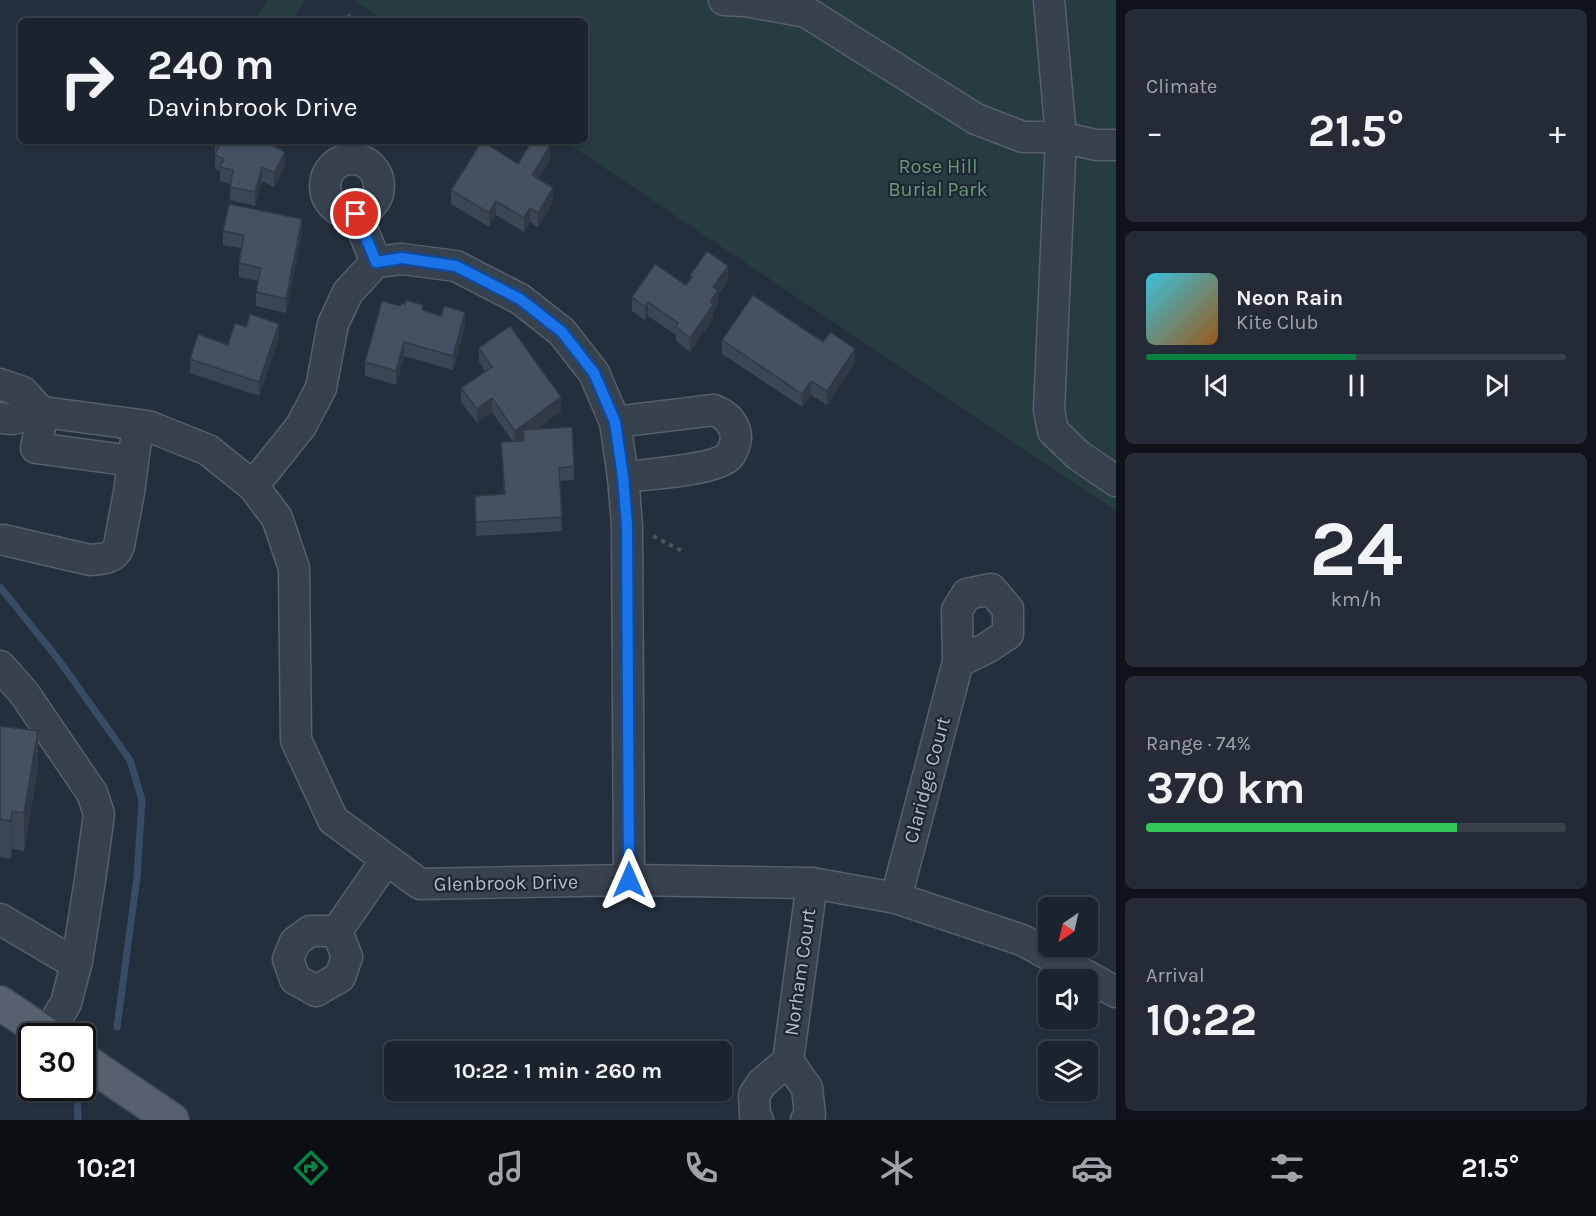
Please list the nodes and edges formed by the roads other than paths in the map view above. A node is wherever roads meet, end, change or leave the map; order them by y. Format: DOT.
graph roads {
  1 [pos="724,0"];
  2 [pos="1049,0"];
  3 [pos="1061,137"];
  4 [pos="1116,145"];
  5 [pos="356,214"];
  6 [pos="376,262"];
  7 [pos="0,384"];
  8 [pos="42,412"];
  9 [pos="0,418"];
  10 [pos="615,422"];
  11 [pos="138,425"];
  12 [pos="133,461"];
  13 [pos="623,477"];
  14 [pos="1116,481"];
  15 [pos="253,486"];
  16 [pos="4,540"];
  17 [pos="958,662"];
  18 [pos="0,666"];
  19 [pos="386,860"];
  20 [pos="629,880"];
  21 [pos="812,883"];
  22 [pos="896,898"];
  23 [pos="0,919"];
  24 [pos="337,931"];
  25 [pos="76,964"];
  26 [pos="1116,992"];
  27 [pos="0,1003"];
  28 [pos="29,1023"];
  29 [pos="55,1023"];
  30 [pos="788,1061"];
  31 [pos="96,1068"];
  32 [pos="172,1120"];
  33 [pos="758,1120"];
  34 [pos="806,1120"];
  1 -- 3 [label="street"];
  2 -- 3 [label="street"];
  3 -- 4 [label="street"];
  3 -- 14 [label="street"];
  5 -- 6 [label="street"];
  6 -- 10 [label="street"];
  6 -- 15 [label="street"];
  7 -- 8 [label="street"];
  8 -- 9 [label="street, Glenbrook Drive"];
  8 -- 11 [label="street, Glenbrook Drive"];
  8 -- 12 [label="street"];
  10 -- 13 [label="street"];
  10 -- 13 [label="street"];
  11 -- 12 [label="street"];
  11 -- 15 [label="street, Glenbrook Drive"];
  12 -- 16 [label="street"];
  13 -- 20 [label="street"];
  15 -- 19 [label="street, Glenbrook Drive"];
  17 -- 22 [label="street, Claridge Court"];
  18 -- 25 [label="street"];
  19 -- 20 [label="street, Glenbrook Drive"];
  19 -- 24 [label="street"];
  20 -- 21 [label="street, Glenbrook Drive"];
  21 -- 22 [label="street, Glenbrook Drive"];
  21 -- 30 [label="street, Norham Court"];
  22 -- 26 [label="street, Glenbrook Drive"];
  23 -- 25 [label="street"];
  25 -- 29 [label="street"];
  27 -- 28 [label="main road"];
  30 -- 33 [label="street, Norham Court"];
  30 -- 34 [label="street, Norham Court"];
  31 -- 32 [label="main road"];
}
